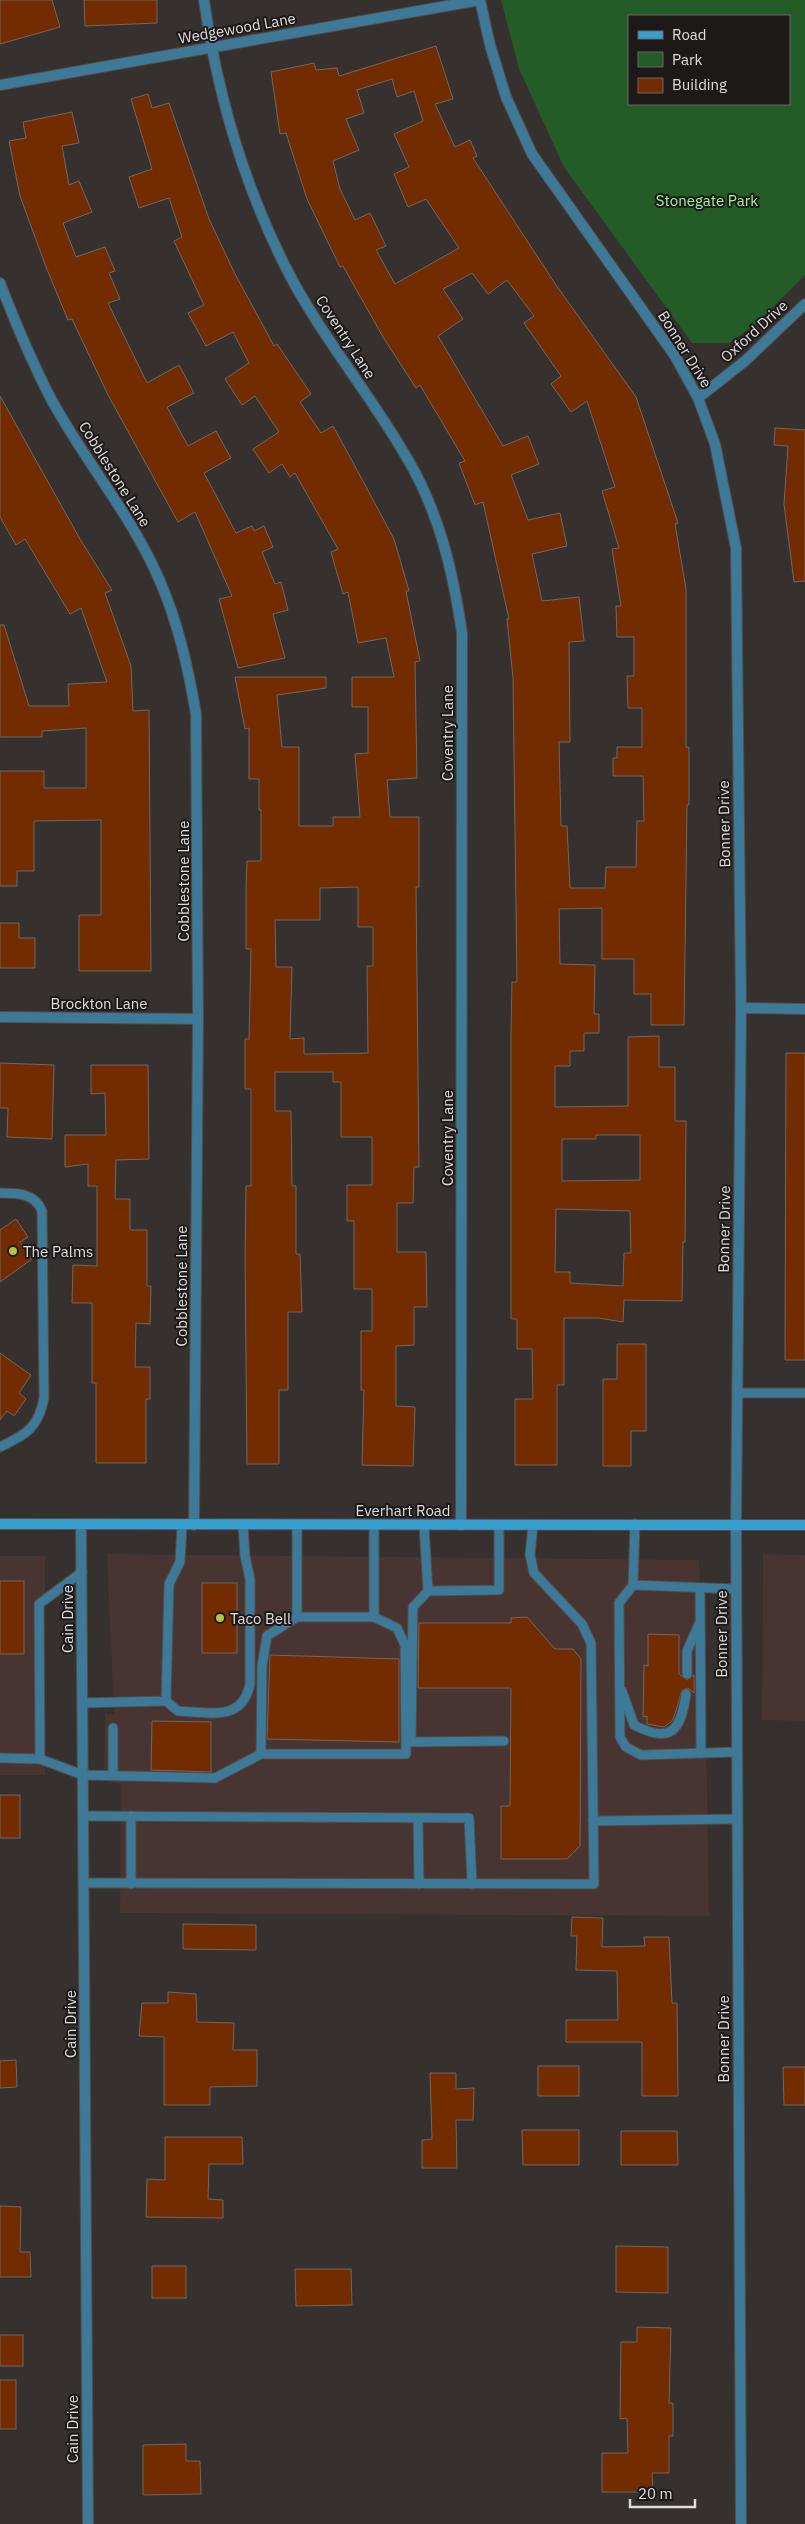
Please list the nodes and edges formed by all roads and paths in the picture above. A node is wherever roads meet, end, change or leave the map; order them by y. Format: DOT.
graph roads {
  1 [pos="204,0"];
  2 [pos="480,0"];
  3 [pos="211,48"];
  4 [pos="0,85"];
  5 [pos="0,283"];
  6 [pos="805,304"];
  7 [pos="698,398"];
  8 [pos="741,1008"];
  9 [pos="805,1008"];
  10 [pos="0,1017"];
  11 [pos="198,1018"];
  12 [pos="0,1193"];
  13 [pos="737,1393"];
  14 [pos="805,1393"];
  15 [pos="0,1447"];
  16 [pos="0,1524"];
  17 [pos="635,1524"];
  18 [pos="736,1524"];
  19 [pos="805,1524"];
  20 [pos="81,1525"];
  21 [pos="182,1525"];
  22 [pos="194,1525"];
  23 [pos="243,1525"];
  24 [pos="297,1525"];
  25 [pos="374,1525"];
  26 [pos="424,1525"];
  27 [pos="461,1525"];
  28 [pos="499,1525"];
  29 [pos="533,1525"];
  30 [pos="82,1572"];
  31 [pos="633,1585"];
  32 [pos="700,1588"];
  33 [pos="736,1590"];
  34 [pos="428,1591"];
  35 [pos="297,1617"];
  36 [pos="374,1617"];
  37 [pos="700,1621"];
  38 [pos="687,1674"];
  39 [pos="620,1684"];
  40 [pos="686,1694"];
  41 [pos="166,1701"];
  42 [pos="82,1704"];
  43 [pos="113,1728"];
  44 [pos="504,1741"];
  45 [pos="737,1752"];
  46 [pos="701,1753"];
  47 [pos="261,1754"];
  48 [pos="0,1758"];
  49 [pos="40,1759"];
  50 [pos="83,1774"];
  51 [pos="113,1775"];
  52 [pos="83,1816"];
  53 [pos="131,1816"];
  54 [pos="418,1818"];
  55 [pos="737,1819"];
  56 [pos="593,1821"];
  57 [pos="84,1884"];
  58 [pos="131,1884"];
  59 [pos="419,1884"];
  60 [pos="472,1884"];
  61 [pos="88,2524"];
  62 [pos="741,2524"];
  1 -- 3 [label="street, Coventry Lane"];
  2 -- 3 [label="street, Wedgewood Lane"];
  2 -- 7 [label="street, Bonner Drive"];
  3 -- 4 [label="street, Wedgewood Lane"];
  3 -- 27 [label="street, Coventry Lane"];
  5 -- 11 [label="street, Cobblestone Lane"];
  6 -- 7 [label="street, Oxford Drive"];
  7 -- 8 [label="street, Bonner Drive"];
  8 -- 9 [label="street"];
  8 -- 13 [label="street, Bonner Drive"];
  10 -- 11 [label="street, Brockton Lane"];
  11 -- 22 [label="street, Cobblestone Lane"];
  12 -- 15 [label="lane"];
  13 -- 14 [label="lane"];
  13 -- 18 [label="street, Bonner Drive"];
  16 -- 20 [label="main road, Everhart Road"];
  17 -- 18 [label="main road, Everhart Road"];
  17 -- 29 [label="main road, Everhart Road"];
  17 -- 31 [label="lane"];
  18 -- 19 [label="main road, Everhart Road"];
  18 -- 33 [label="street, Bonner Drive"];
  20 -- 21 [label="main road, Everhart Road"];
  20 -- 30 [label="street, Cain Drive"];
  21 -- 22 [label="main road, Everhart Road"];
  21 -- 41 [label="lane"];
  22 -- 23 [label="main road, Everhart Road"];
  23 -- 24 [label="main road, Everhart Road"];
  23 -- 41 [label="lane"];
  24 -- 25 [label="main road, Everhart Road"];
  24 -- 35 [label="lane"];
  25 -- 26 [label="main road, Everhart Road"];
  25 -- 36 [label="lane"];
  26 -- 27 [label="main road, Everhart Road"];
  26 -- 34 [label="lane"];
  27 -- 28 [label="main road, Everhart Road"];
  28 -- 29 [label="main road, Everhart Road"];
  28 -- 34 [label="lane"];
  29 -- 56 [label="lane"];
  30 -- 42 [label="street, Cain Drive"];
  30 -- 49 [label="lane"];
  31 -- 32 [label="lane"];
  31 -- 39 [label="lane"];
  32 -- 33 [label="lane"];
  32 -- 37 [label="lane"];
  33 -- 45 [label="street, Bonner Drive"];
  34 -- 44 [label="lane"];
  35 -- 36 [label="lane"];
  35 -- 47 [label="lane"];
  36 -- 47 [label="lane"];
  37 -- 38 [label="lane"];
  37 -- 46 [label="lane"];
  39 -- 40 [label="lane"];
  39 -- 46 [label="lane"];
  41 -- 42 [label="lane"];
  42 -- 50 [label="street, Cain Drive"];
  43 -- 51 [label="lane"];
  45 -- 46 [label="lane"];
  45 -- 55 [label="street, Bonner Drive"];
  47 -- 51 [label="lane"];
  48 -- 49 [label="lane"];
  49 -- 50 [label="lane"];
  50 -- 51 [label="lane"];
  50 -- 52 [label="street, Cain Drive"];
  52 -- 53 [label="lane"];
  52 -- 57 [label="street, Cain Drive"];
  53 -- 54 [label="lane"];
  53 -- 58 [label="lane"];
  54 -- 59 [label="lane"];
  54 -- 60 [label="lane"];
  55 -- 56 [label="lane"];
  55 -- 62 [label="street, Bonner Drive"];
  56 -- 60 [label="lane"];
  57 -- 58 [label="lane"];
  57 -- 61 [label="street, Cain Drive"];
  58 -- 59 [label="lane"];
  59 -- 60 [label="lane"];
}
